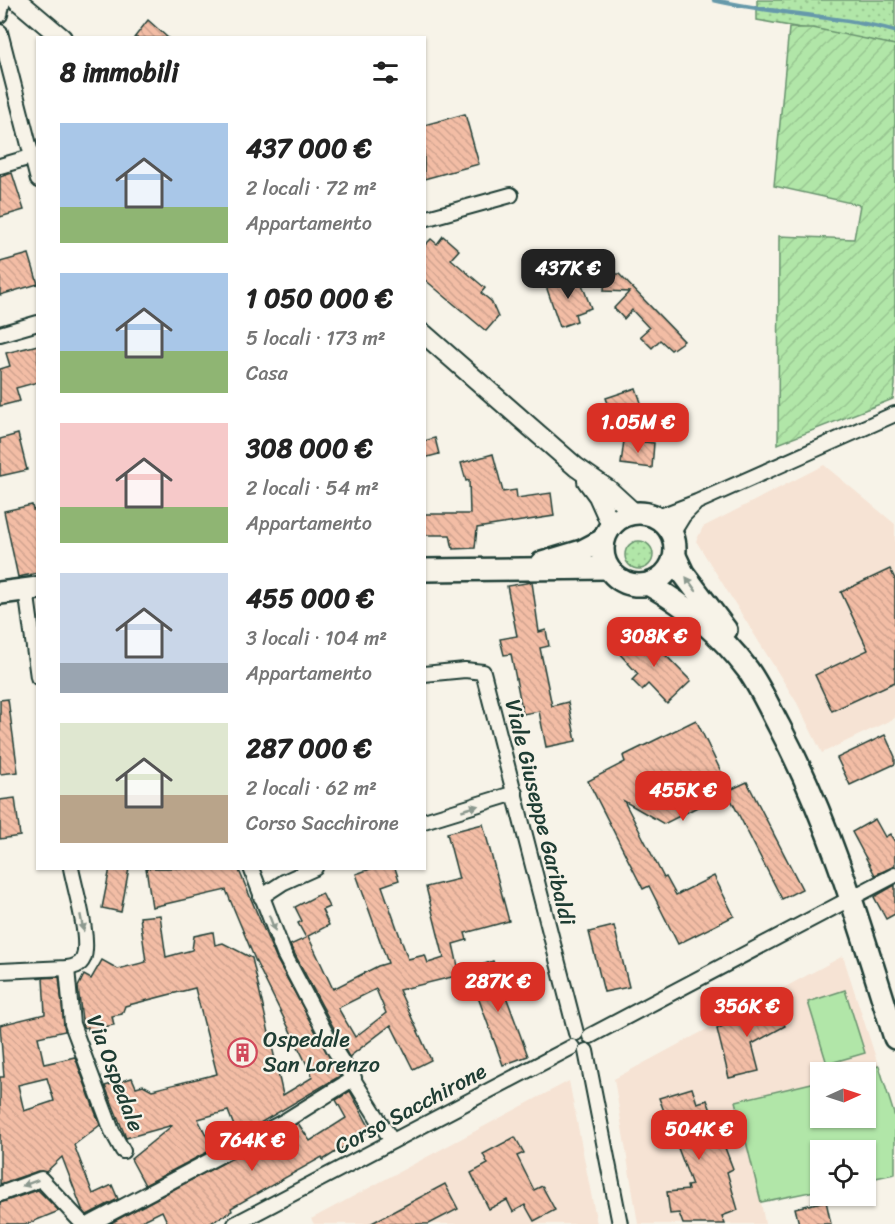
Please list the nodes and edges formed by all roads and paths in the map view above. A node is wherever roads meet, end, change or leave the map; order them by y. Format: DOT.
graph roads {
  1 [pos="3,0"];
  2 [pos="17,0"];
  3 [pos="0,15"];
  4 [pos="0,32"];
  5 [pos="60,36"];
  6 [pos="31,158"];
  7 [pos="0,166"];
  8 [pos="36,174"];
  9 [pos="511,195"];
  10 [pos="426,218"];
  11 [pos="36,324"];
  12 [pos="0,334"];
  13 [pos="426,336"];
  14 [pos="895,414"];
  15 [pos="576,467"];
  16 [pos="697,502"];
  17 [pos="633,512"];
  18 [pos="658,517"];
  19 [pos="607,533"];
  20 [pos="672,534"];
  21 [pos="675,556"];
  22 [pos="503,568"];
  23 [pos="608,568"];
  24 [pos="426,570"];
  25 [pos="648,584"];
  26 [pos="32,589"];
  27 [pos="0,592"];
  28 [pos="36,648"];
  29 [pos="746,667"];
  30 [pos="426,674"];
  31 [pos="515,793"];
  32 [pos="426,820"];
  33 [pos="71,870"];
  34 [pos="252,870"];
  35 [pos="311,870"];
  36 [pos="895,875"];
  37 [pos="261,897"];
  38 [pos="851,898"];
  39 [pos="67,968"];
  40 [pos="0,971"];
  41 [pos="889,998"];
  42 [pos="583,1035"];
  43 [pos="895,1038"];
  44 [pos="579,1049"];
  45 [pos="354,1078"];
  46 [pos="392,1141"];
  47 [pos="123,1151"];
  48 [pos="0,1194"];
  49 [pos="82,1224"];
  50 [pos="90,1224"];
  51 [pos="236,1224"];
  52 [pos="620,1224"];
  1 -- 3 [label="street"];
  2 -- 5 [label="main road"];
  4 -- 6 [label="street"];
  6 -- 7 [label="street"];
  6 -- 8 [label="street"];
  9 -- 10 [label="street"];
  11 -- 12 [label="street"];
  13 -- 15 [label="main road"];
  14 -- 16 [label="street"];
  15 -- 17 [label="main road"];
  15 -- 19 [label="main road"];
  16 -- 18 [label="street"];
  16 -- 20 [label="street"];
  17 -- 18 [label="main road"];
  17 -- 19 [label="main road"];
  18 -- 20 [label="main road"];
  19 -- 22 [label="main road"];
  19 -- 23 [label="main road"];
  20 -- 21 [label="main road"];
  21 -- 25 [label="main road"];
  29 -- 21 [label="main road, one-way"];
  22 -- 23 [label="main road"];
  22 -- 24 [label="main road"];
  23 -- 25 [label="main road"];
  25 -- 29 [label="main road"];
  26 -- 27 [label="main road"];
  26 -- 28 [label="street"];
  29 -- 38 [label="main road"];
  30 -- 31 [label="street, Viale Giuseppe Garibaldi"];
  32 -- 31 [label="street, one-way"];
  31 -- 42 [label="street, Viale Giuseppe Garibaldi"];
  33 -- 39 [label="street, one-way"];
  34 -- 37 [label="street"];
  35 -- 37 [label="street"];
  36 -- 38 [label="street"];
  37 -- 45 [label="street, one-way"];
  38 -- 41 [label="main road"];
  38 -- 42 [label="street"];
  39 -- 40 [label="street"];
  39 -- 47 [label="street, Via Ospedale"];
  41 -- 43 [label="main road"];
  42 -- 44 [label="street"];
  44 -- 46 [label="street, Corso Sacchirone"];
  44 -- 52 [label="street"];
  45 -- 46 [label="street"];
  45 -- 50 [label="street"];
  46 -- 51 [label="street, Corso Sacchirone"];
  49 -- 48 [label="street, one-way"];
}
